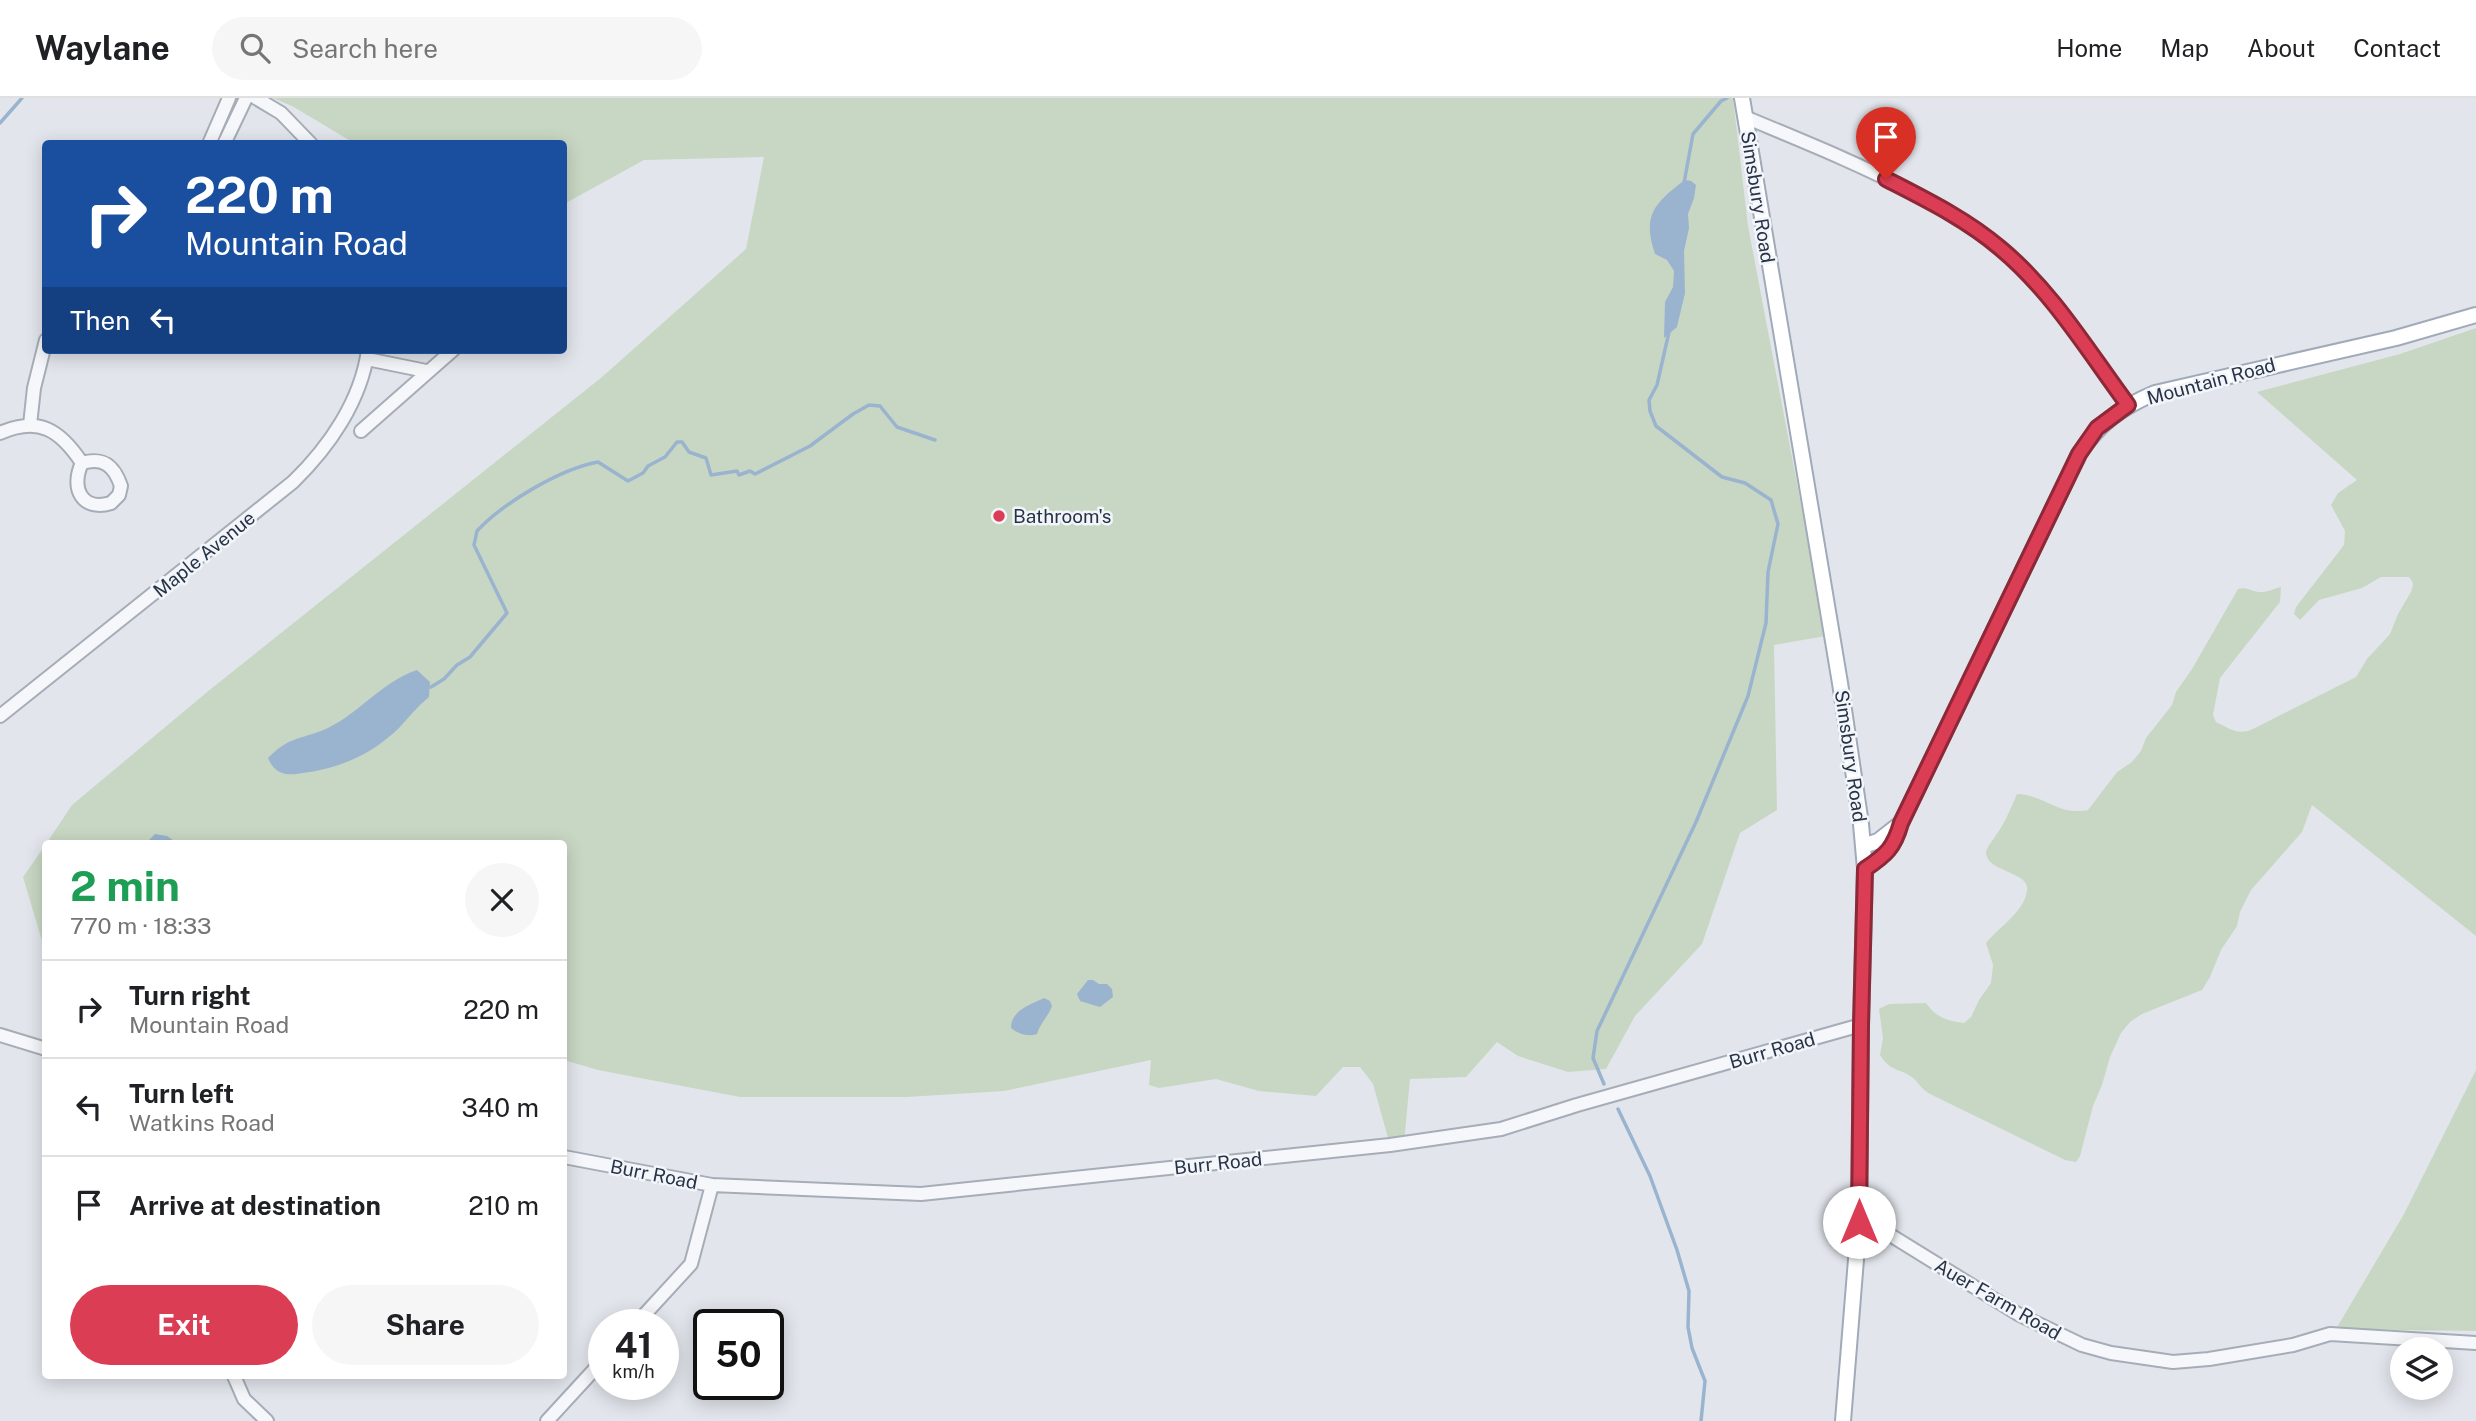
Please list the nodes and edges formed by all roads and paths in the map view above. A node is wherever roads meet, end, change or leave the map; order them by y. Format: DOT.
graph roads {
  1 [pos="229,98"];
  2 [pos="246,98"];
  3 [pos="256,98"];
  4 [pos="1742,98"];
  5 [pos="1745,117"];
  6 [pos="211,140"];
  7 [pos="226,140"];
  8 [pos="308,140"];
  9 [pos="2476,315"];
  10 [pos="42,354"];
  11 [pos="448,354"];
  12 [pos="367,355"];
  13 [pos="426,371"];
  14 [pos="2128,405"];
  15 [pos="30,425"];
  16 [pos="361,430"];
  17 [pos="0,433"];
  18 [pos="82,463"];
  19 [pos="0,716"];
  20 [pos="1901,823"];
  21 [pos="1863,846"];
  22 [pos="1865,869"];
  23 [pos="1861,1025"];
  24 [pos="0,1035"];
  25 [pos="42,1048"];
  26 [pos="567,1158"];
  27 [pos="712,1185"];
  28 [pos="1859,1222"];
  29 [pos="650,1309"];
  30 [pos="2476,1343"];
  31 [pos="588,1376"];
  32 [pos="235,1379"];
  33 [pos="267,1421"];
  34 [pos="547,1421"];
  35 [pos="1843,1421"];
  1 -- 6 [label="street"];
  2 -- 7 [label="street"];
  3 -- 8 [label="street"];
  4 -- 5 [label="main road, Simsbury Road"];
  5 -- 14 [label="street"];
  5 -- 21 [label="main road, Simsbury Road"];
  9 -- 14 [label="main road, Mountain Road"];
  10 -- 15 [label="street"];
  11 -- 13 [label="street"];
  12 -- 13 [label="street, Maple Avenue"];
  12 -- 19 [label="street, Maple Avenue"];
  13 -- 16 [label="street"];
  14 -- 20 [label="main road, Mountain Road"];
  15 -- 17 [label="street"];
  15 -- 18 [label="street"];
  20 -- 21 [label="main road, Mountain Road"];
  20 -- 22 [label="main road, Mountain Road"];
  21 -- 22 [label="main road, Simsbury Road"];
  22 -- 23 [label="main road, Simsbury Road"];
  23 -- 27 [label="street, Burr Road"];
  23 -- 28 [label="main road, Simsbury Road"];
  24 -- 25 [label="street"];
  26 -- 27 [label="street, Burr Road"];
  27 -- 29 [label="street"];
  28 -- 30 [label="street, Auer Farm Road"];
  28 -- 35 [label="main road, Simsbury Road"];
  31 -- 34 [label="street"];
  32 -- 33 [label="street"];
}
